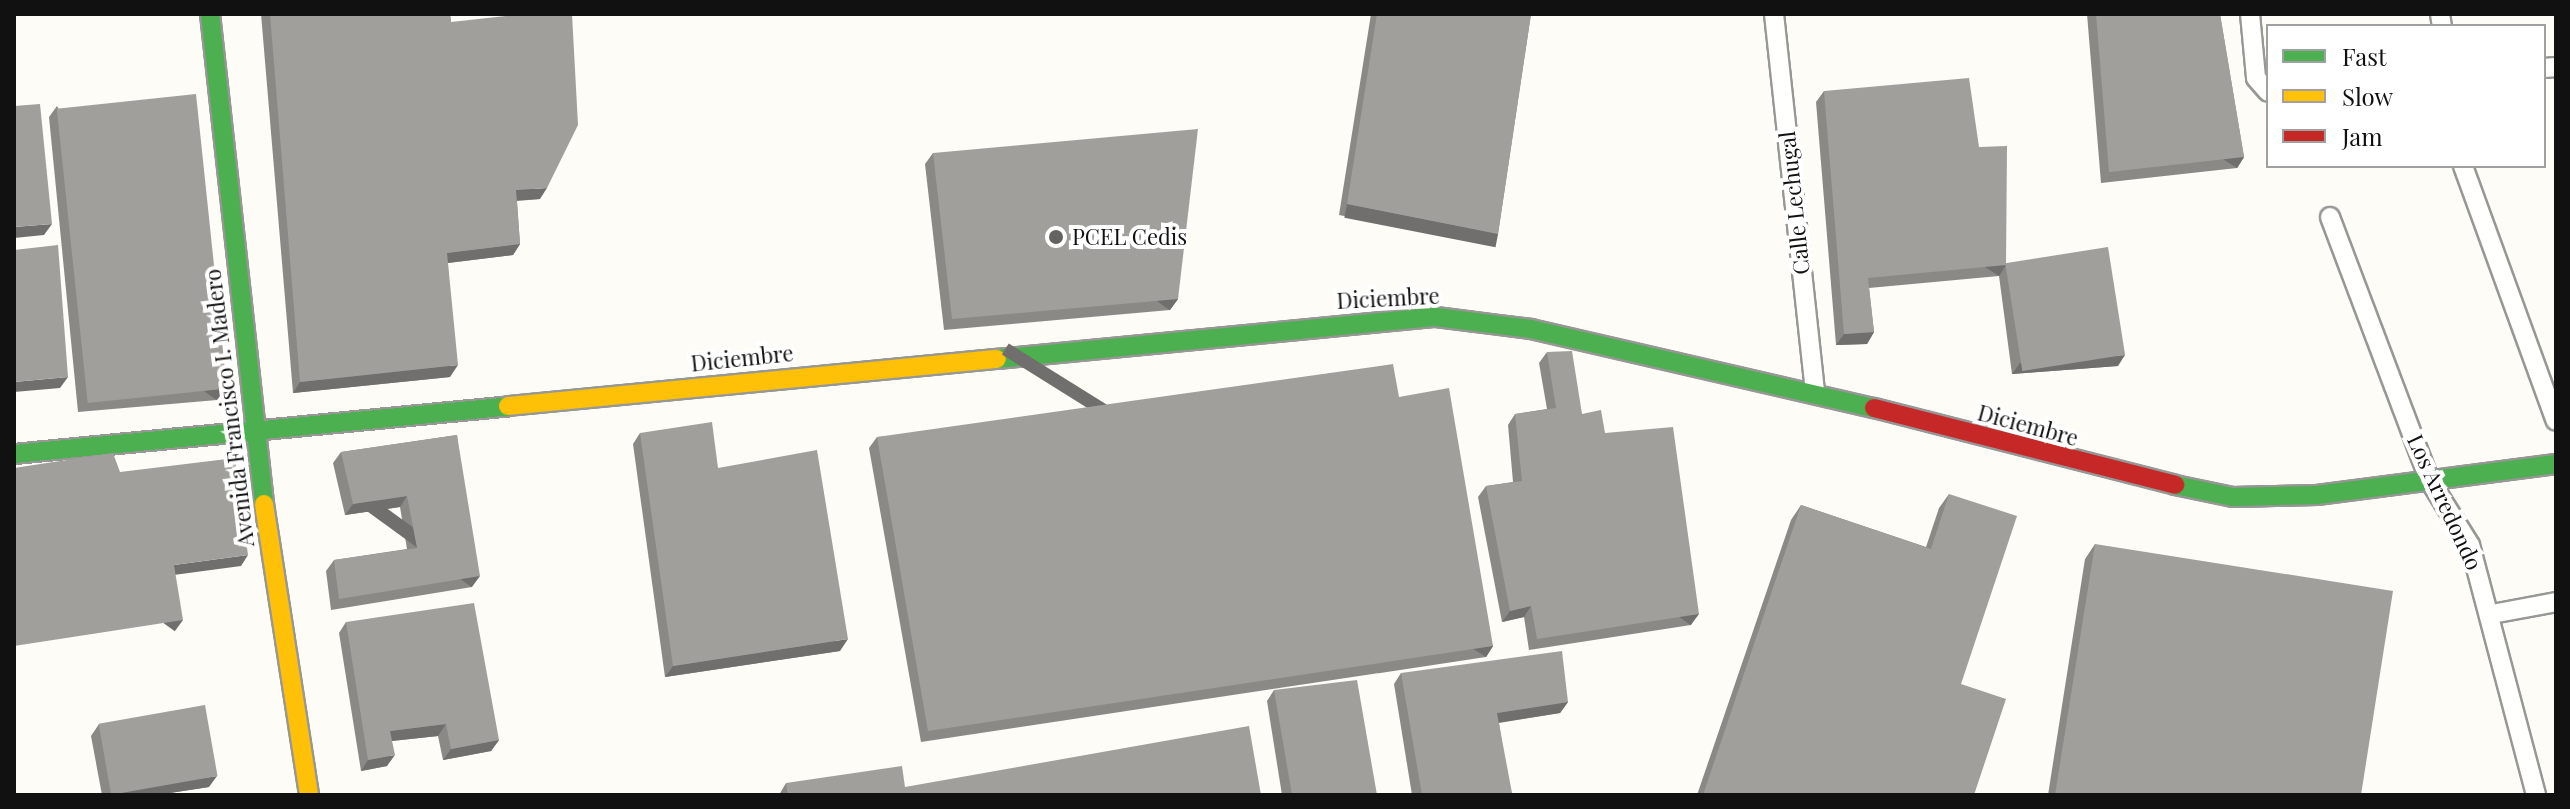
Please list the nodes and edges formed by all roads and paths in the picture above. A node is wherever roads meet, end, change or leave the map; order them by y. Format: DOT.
graph roads {
  1 [pos="210,14"];
  2 [pos="1774,14"];
  3 [pos="2250,14"];
  4 [pos="2265,90"];
  5 [pos="2464,168"];
  6 [pos="2330,217"];
  7 [pos="1815,392"];
  8 [pos="2556,421"];
  9 [pos="252,430"];
  10 [pos="14,454"];
  11 [pos="2556,464"];
  12 [pos="2430,481"];
  13 [pos="2556,602"];
  14 [pos="2492,614"];
  15 [pos="309,795"];
  16 [pos="2536,795"];
  1 -- 9 [label="street, Avenida Francisco I. Madero"];
  2 -- 7 [label="street, Calle Lechugal"];
  3 -- 4 [label="street"];
  5 -- 8 [label="street"];
  6 -- 12 [label="street, Los Arredondo"];
  7 -- 9 [label="street, Diciembre"];
  7 -- 12 [label="street, Diciembre"];
  9 -- 10 [label="street, Diciembre"];
  9 -- 15 [label="street, Avenida Francisco I. Madero"];
  11 -- 12 [label="street, Diciembre"];
  12 -- 14 [label="street, Los Arredondo"];
  13 -- 14 [label="street"];
  14 -- 16 [label="street, Los Arredondo"];
}
